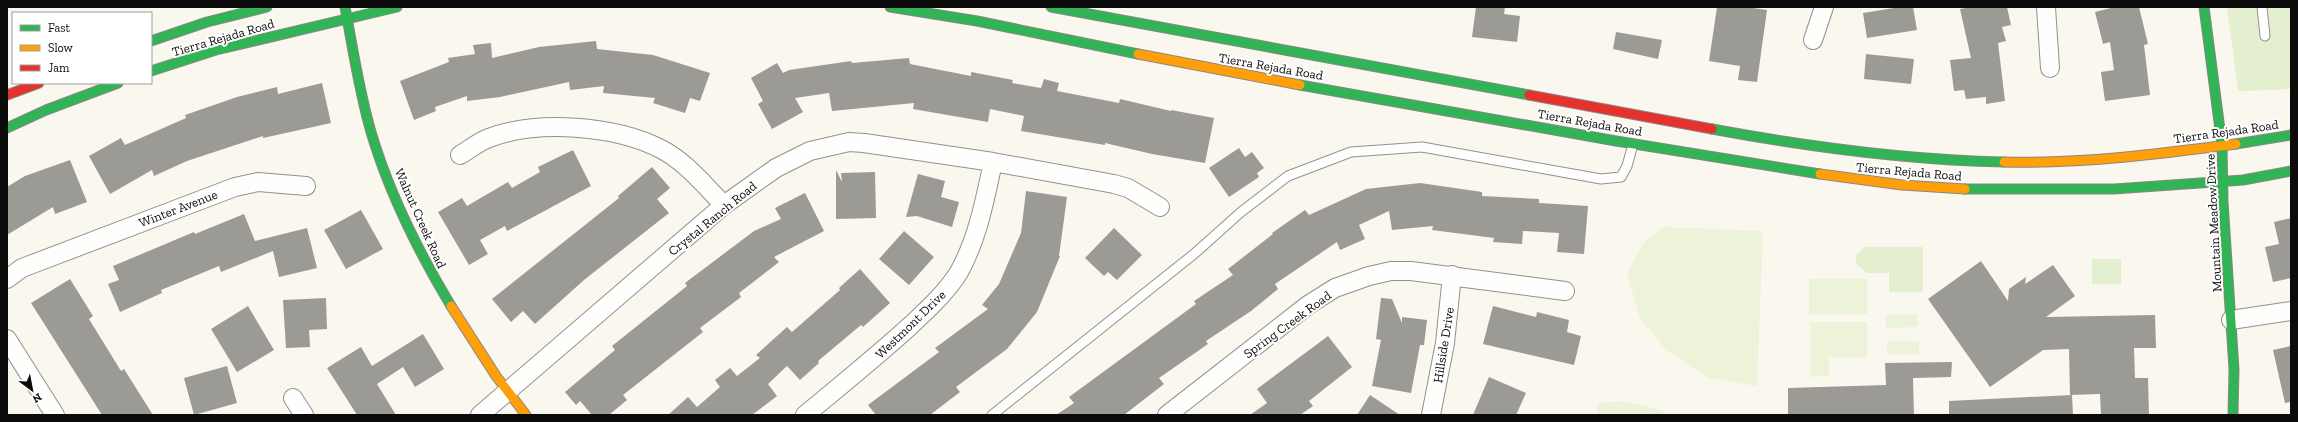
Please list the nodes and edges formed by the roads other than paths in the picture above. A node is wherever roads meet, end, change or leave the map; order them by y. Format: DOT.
graph roads {
  1 [pos="267,7"];
  2 [pos="345,7"];
  3 [pos="397,7"];
  4 [pos="890,7"];
  5 [pos="1051,7"];
  6 [pos="1824,7"];
  7 [pos="2046,7"];
  8 [pos="2204,7"];
  9 [pos="2262,7"];
  10 [pos="347,17"];
  11 [pos="2265,36"];
  12 [pos="1813,40"];
  13 [pos="152,41"];
  14 [pos="2050,68"];
  15 [pos="152,71"];
  16 [pos="37,84"];
  17 [pos="115,84"];
  18 [pos="7,96"];
  19 [pos="7,128"];
  20 [pos="2291,135"];
  21 [pos="1633,144"];
  22 [pos="2222,145"];
  23 [pos="460,155"];
  24 [pos="992,162"];
  25 [pos="2291,171"];
  26 [pos="2222,182"];
  27 [pos="306,186"];
  28 [pos="724,205"];
  29 [pos="1160,207"];
  30 [pos="1452,275"];
  31 [pos="7,279"];
  32 [pos="1565,291"];
  33 [pos="2291,311"];
  34 [pos="2231,320"];
  35 [pos="7,339"];
  36 [pos="507,393"];
  37 [pos="293,398"];
  38 [pos="55,415"];
  39 [pos="304,415"];
  40 [pos="480,415"];
  41 [pos="526,415"];
  42 [pos="805,415"];
  43 [pos="992,415"];
  44 [pos="1167,415"];
  45 [pos="1431,415"];
  46 [pos="2234,415"];
  1 -- 13 [label="main road, Tierra Rejada Road"];
  2 -- 10 [label="main road, Walnut Creek Road"];
  3 -- 10 [label="main road, Tierra Rejada Road"];
  4 -- 21 [label="main road, Tierra Rejada Road"];
  5 -- 22 [label="main road, Tierra Rejada Road"];
  6 -- 12 [label="street"];
  7 -- 14 [label="street"];
  8 -- 22 [label="main road, Mountain Meadow Drive"];
  9 -- 11 [label="lane"];
  10 -- 15 [label="main road, Tierra Rejada Road"];
  10 -- 36 [label="main road, Walnut Creek Road"];
  16 -- 18 [label="main road"];
  17 -- 19 [label="main road"];
  20 -- 22 [label="main road, Tierra Rejada Road"];
  21 -- 26 [label="main road, Tierra Rejada Road"];
  21 -- 43 [label="lane"];
  22 -- 26 [label="main road, Mountain Meadow Drive"];
  23 -- 28 [label="street"];
  24 -- 28 [label="street, Crystal Ranch Road"];
  24 -- 29 [label="street"];
  24 -- 42 [label="street, Westmont Drive"];
  25 -- 26 [label="main road, Tierra Rejada Road"];
  26 -- 34 [label="main road, Mountain Meadow Drive"];
  27 -- 31 [label="street, Winter Avenue"];
  28 -- 36 [label="street, Crystal Ranch Road"];
  30 -- 32 [label="street, Spring Creek Road"];
  30 -- 44 [label="street, Spring Creek Road"];
  30 -- 45 [label="street, Hillside Drive"];
  33 -- 34 [label="street"];
  34 -- 46 [label="main road, Mountain Meadow Drive"];
  35 -- 38 [label="street"];
  36 -- 40 [label="street, Crystal Ranch Road"];
  36 -- 41 [label="main road, Walnut Creek Road"];
  37 -- 39 [label="street"];
}
